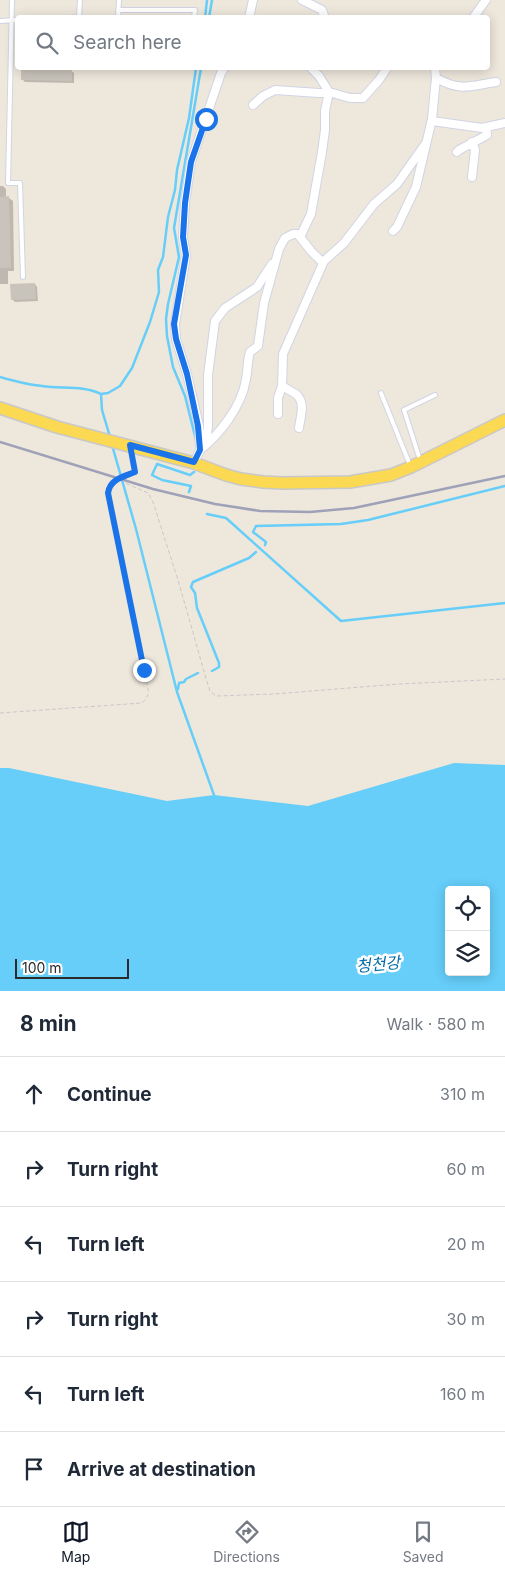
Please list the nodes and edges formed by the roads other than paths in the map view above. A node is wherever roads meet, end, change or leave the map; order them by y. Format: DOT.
graph roads {
  1 [pos="12,0"];
  2 [pos="80,0"];
  3 [pos="118,0"];
  4 [pos="253,0"];
  5 [pos="302,0"];
  6 [pos="486,0"];
  7 [pos="118,10"];
  8 [pos="80,15"];
  9 [pos="118,15"];
  10 [pos="194,15"];
  11 [pos="250,15"];
  12 [pos="324,15"];
  13 [pos="474,15"];
  14 [pos="11,20"];
  15 [pos="15,20"];
  16 [pos="0,21"];
  17 [pos="223,70"];
  18 [pos="315,70"];
  19 [pos="386,70"];
  20 [pos="434,70"];
  21 [pos="436,78"];
  22 [pos="496,82"];
  23 [pos="328,92"];
  24 [pos="253,105"];
  25 [pos="432,121"];
  26 [pos="505,123"];
  27 [pos="486,127"];
  28 [pos="472,142"];
  29 [pos="426,143"];
  30 [pos="458,152"];
  31 [pos="472,177"];
  32 [pos="393,232"];
  33 [pos="300,237"];
  34 [pos="276,260"];
  35 [pos="323,263"];
  36 [pos="23,278"];
  37 [pos="282,386"];
  38 [pos="381,393"];
  39 [pos="435,394"];
  40 [pos="0,408"];
  41 [pos="278,414"];
  42 [pos="505,420"];
  43 [pos="299,428"];
  44 [pos="200,450"];
  45 [pos="194,462"];
  46 [pos="416,465"];
  1 -- 14 [label="lane"];
  2 -- 8 [label="lane"];
  3 -- 7 [label="lane"];
  4 -- 11 [label="street"];
  5 -- 12 [label="street"];
  6 -- 13 [label="street"];
  7 -- 9 [label="lane"];
  7 -- 10 [label="lane"];
  14 -- 15 [label="lane"];
  14 -- 16 [label="lane"];
  14 -- 36 [label="lane"];
  17 -- 44 [label="street"];
  18 -- 23 [label="street"];
  19 -- 23 [label="street"];
  20 -- 21 [label="street"];
  21 -- 22 [label="street"];
  21 -- 25 [label="street"];
  23 -- 24 [label="street"];
  23 -- 33 [label="street"];
  25 -- 27 [label="street"];
  25 -- 29 [label="street"];
  26 -- 27 [label="street"];
  27 -- 28 [label="street"];
  28 -- 30 [label="street"];
  28 -- 31 [label="street"];
  29 -- 32 [label="street"];
  29 -- 35 [label="street"];
  33 -- 34 [label="street"];
  33 -- 35 [label="street"];
  34 -- 44 [label="street"];
  34 -- 44 [label="street"];
  35 -- 37 [label="street"];
  37 -- 41 [label="street"];
  37 -- 43 [label="street"];
  38 -- 46 [label="lane"];
  39 -- 46 [label="lane"];
  40 -- 45 [label="main road"];
  42 -- 46 [label="main road"];
  44 -- 45 [label="street"];
  45 -- 46 [label="main road"];
}
